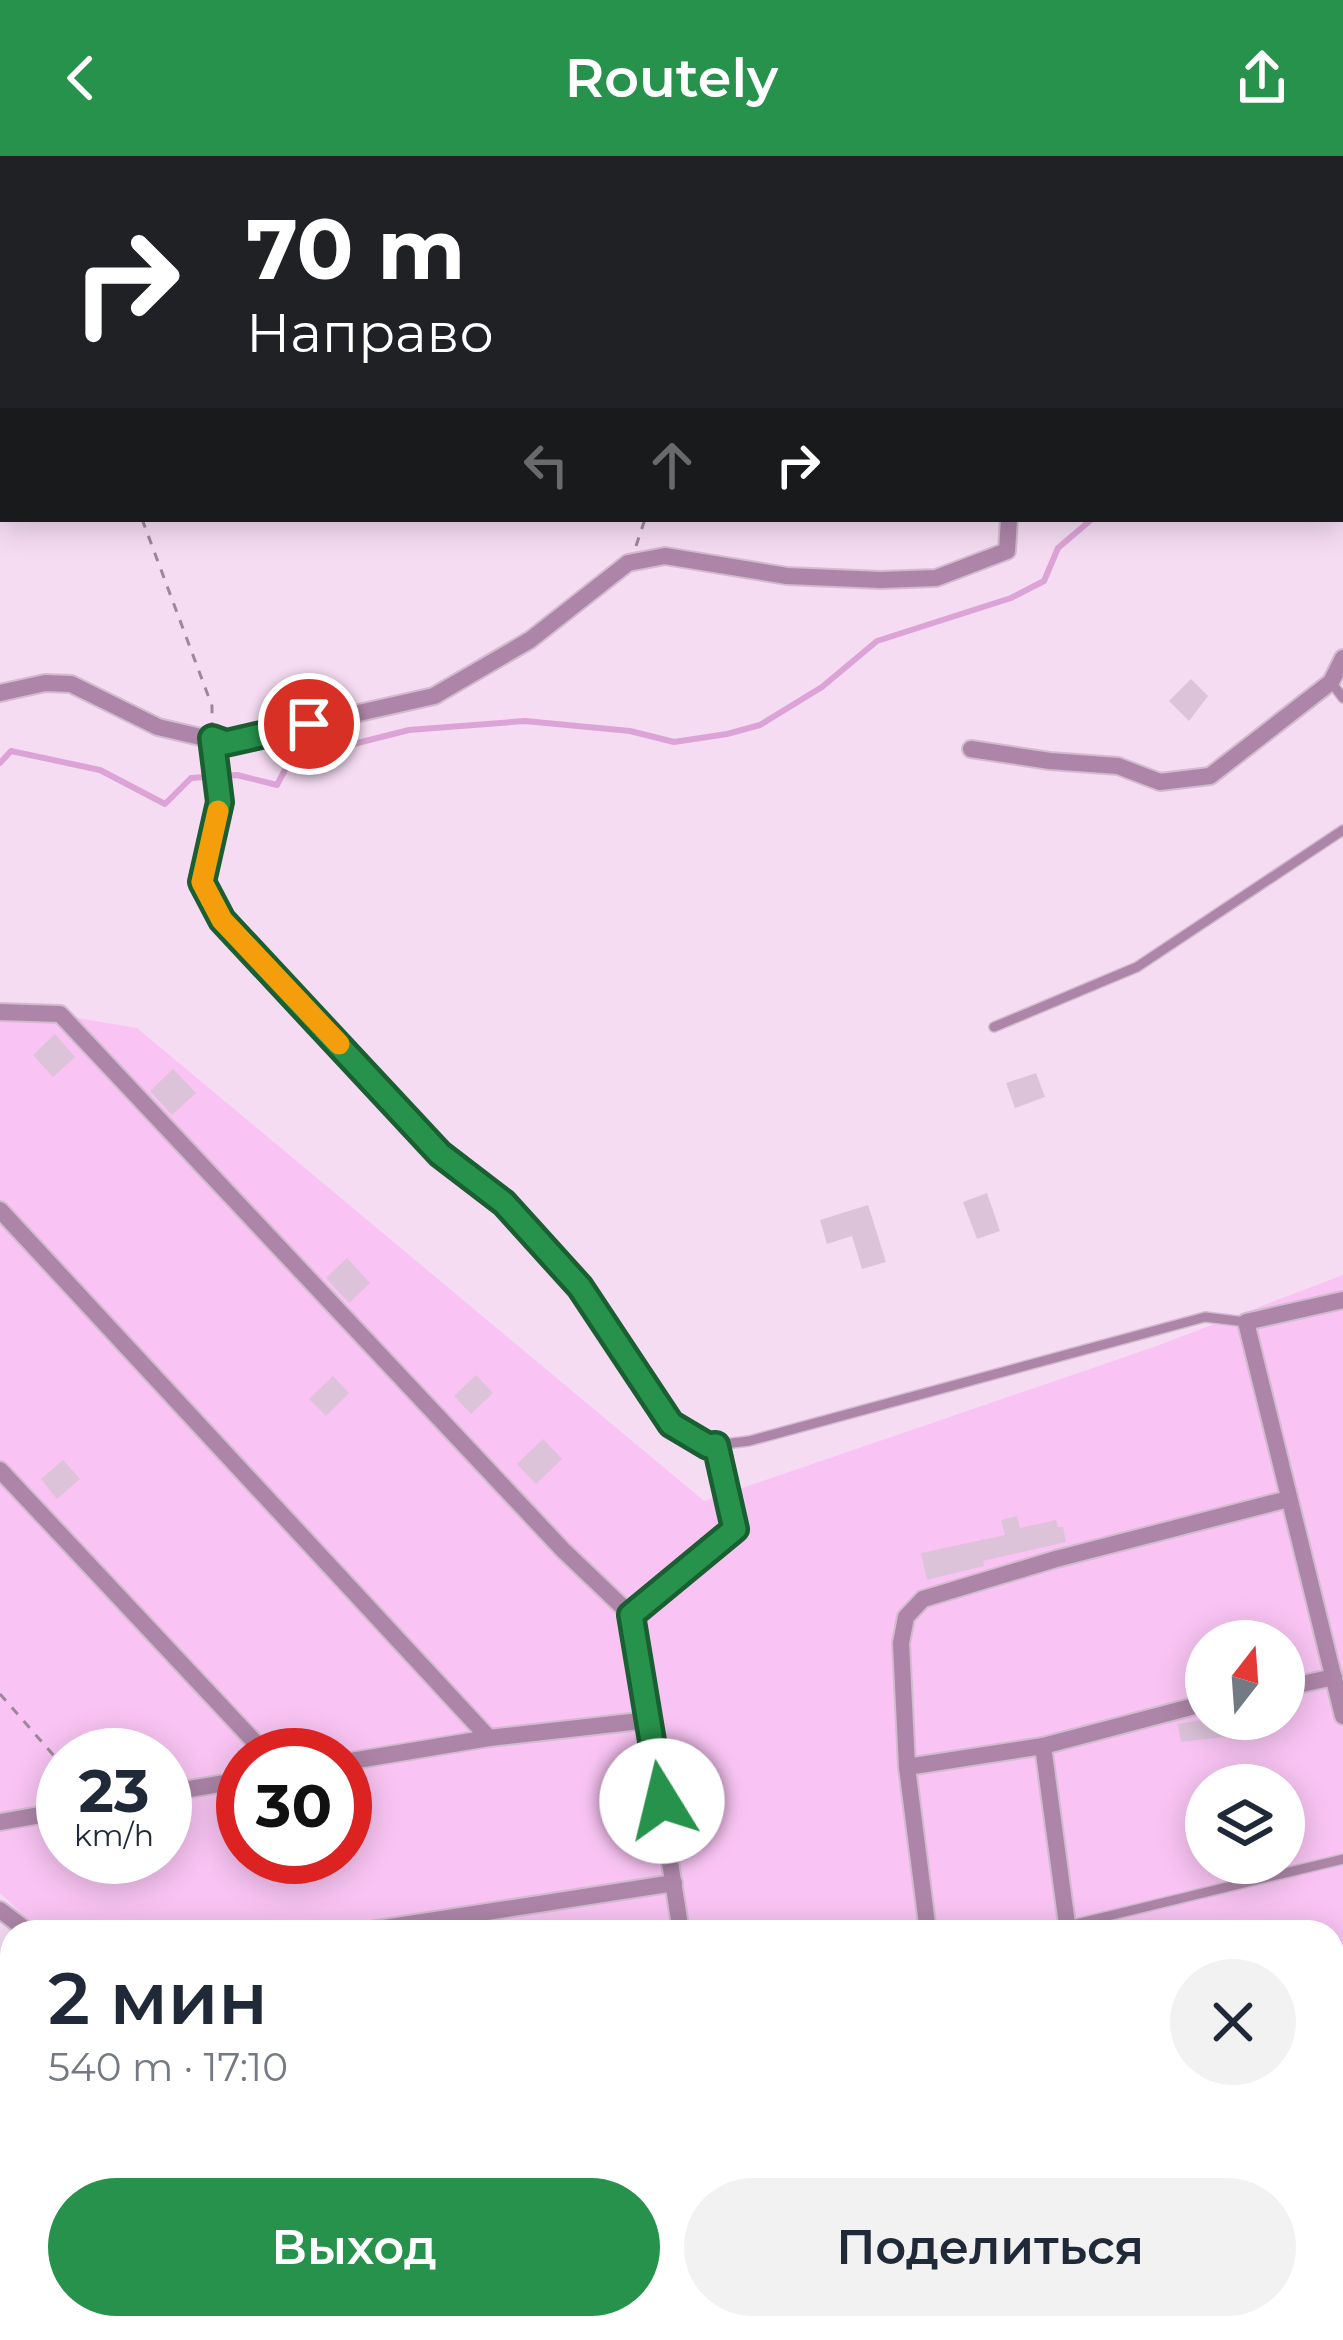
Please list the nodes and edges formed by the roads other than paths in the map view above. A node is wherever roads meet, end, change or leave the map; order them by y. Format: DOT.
graph roads {
  1 [pos="1010,522"];
  2 [pos="1343,658"];
  3 [pos="1331,682"];
  4 [pos="0,693"];
  5 [pos="1343,698"];
  6 [pos="212,738"];
  7 [pos="971,749"];
  8 [pos="1343,830"];
  9 [pos="0,1012"];
  10 [pos="994,1027"];
  11 [pos="0,1210"];
  12 [pos="1343,1300"];
  13 [pos="1246,1322"];
  14 [pos="716,1445"];
  15 [pos="0,1470"];
  16 [pos="1288,1499"];
  17 [pos="631,1615"];
  18 [pos="1334,1677"];
  19 [pos="1305,1683"];
  20 [pos="1185,1709"];
  21 [pos="1343,1716"];
  22 [pos="649,1720"];
  23 [pos="242,1728"];
  24 [pos="489,1738"];
  25 [pos="1043,1746"];
  26 [pos="372,1758"];
  27 [pos="907,1767"];
  28 [pos="36,1816"];
  29 [pos="0,1822"];
  30 [pos="1343,1859"];
  31 [pos="674,1883"];
  32 [pos="435,1920"];
  33 [pos="679,1920"];
  34 [pos="926,1920"];
  35 [pos="1067,1920"];
  36 [pos="1103,1920"];
  1 -- 6 [label="street"];
  2 -- 3 [label="street"];
  3 -- 5 [label="lane"];
  3 -- 7 [label="street"];
  4 -- 6 [label="street"];
  6 -- 14 [label="lane"];
  8 -- 10 [label="lane"];
  9 -- 17 [label="street"];
  11 -- 24 [label="street"];
  12 -- 13 [label="street"];
  13 -- 14 [label="lane"];
  13 -- 16 [label="street"];
  14 -- 17 [label="lane"];
  15 -- 23 [label="street"];
  16 -- 18 [label="street"];
  16 -- 27 [label="street"];
  17 -- 22 [label="street"];
  18 -- 19 [label="street"];
  18 -- 21 [label="street"];
  20 -- 25 [label="street"];
  22 -- 24 [label="street"];
  22 -- 31 [label="street"];
  24 -- 26 [label="street"];
  25 -- 27 [label="street"];
  25 -- 35 [label="street"];
  27 -- 34 [label="street"];
  28 -- 29 [label="street"];
  30 -- 36 [label="lane"];
  31 -- 32 [label="street"];
  31 -- 33 [label="street"];
}
